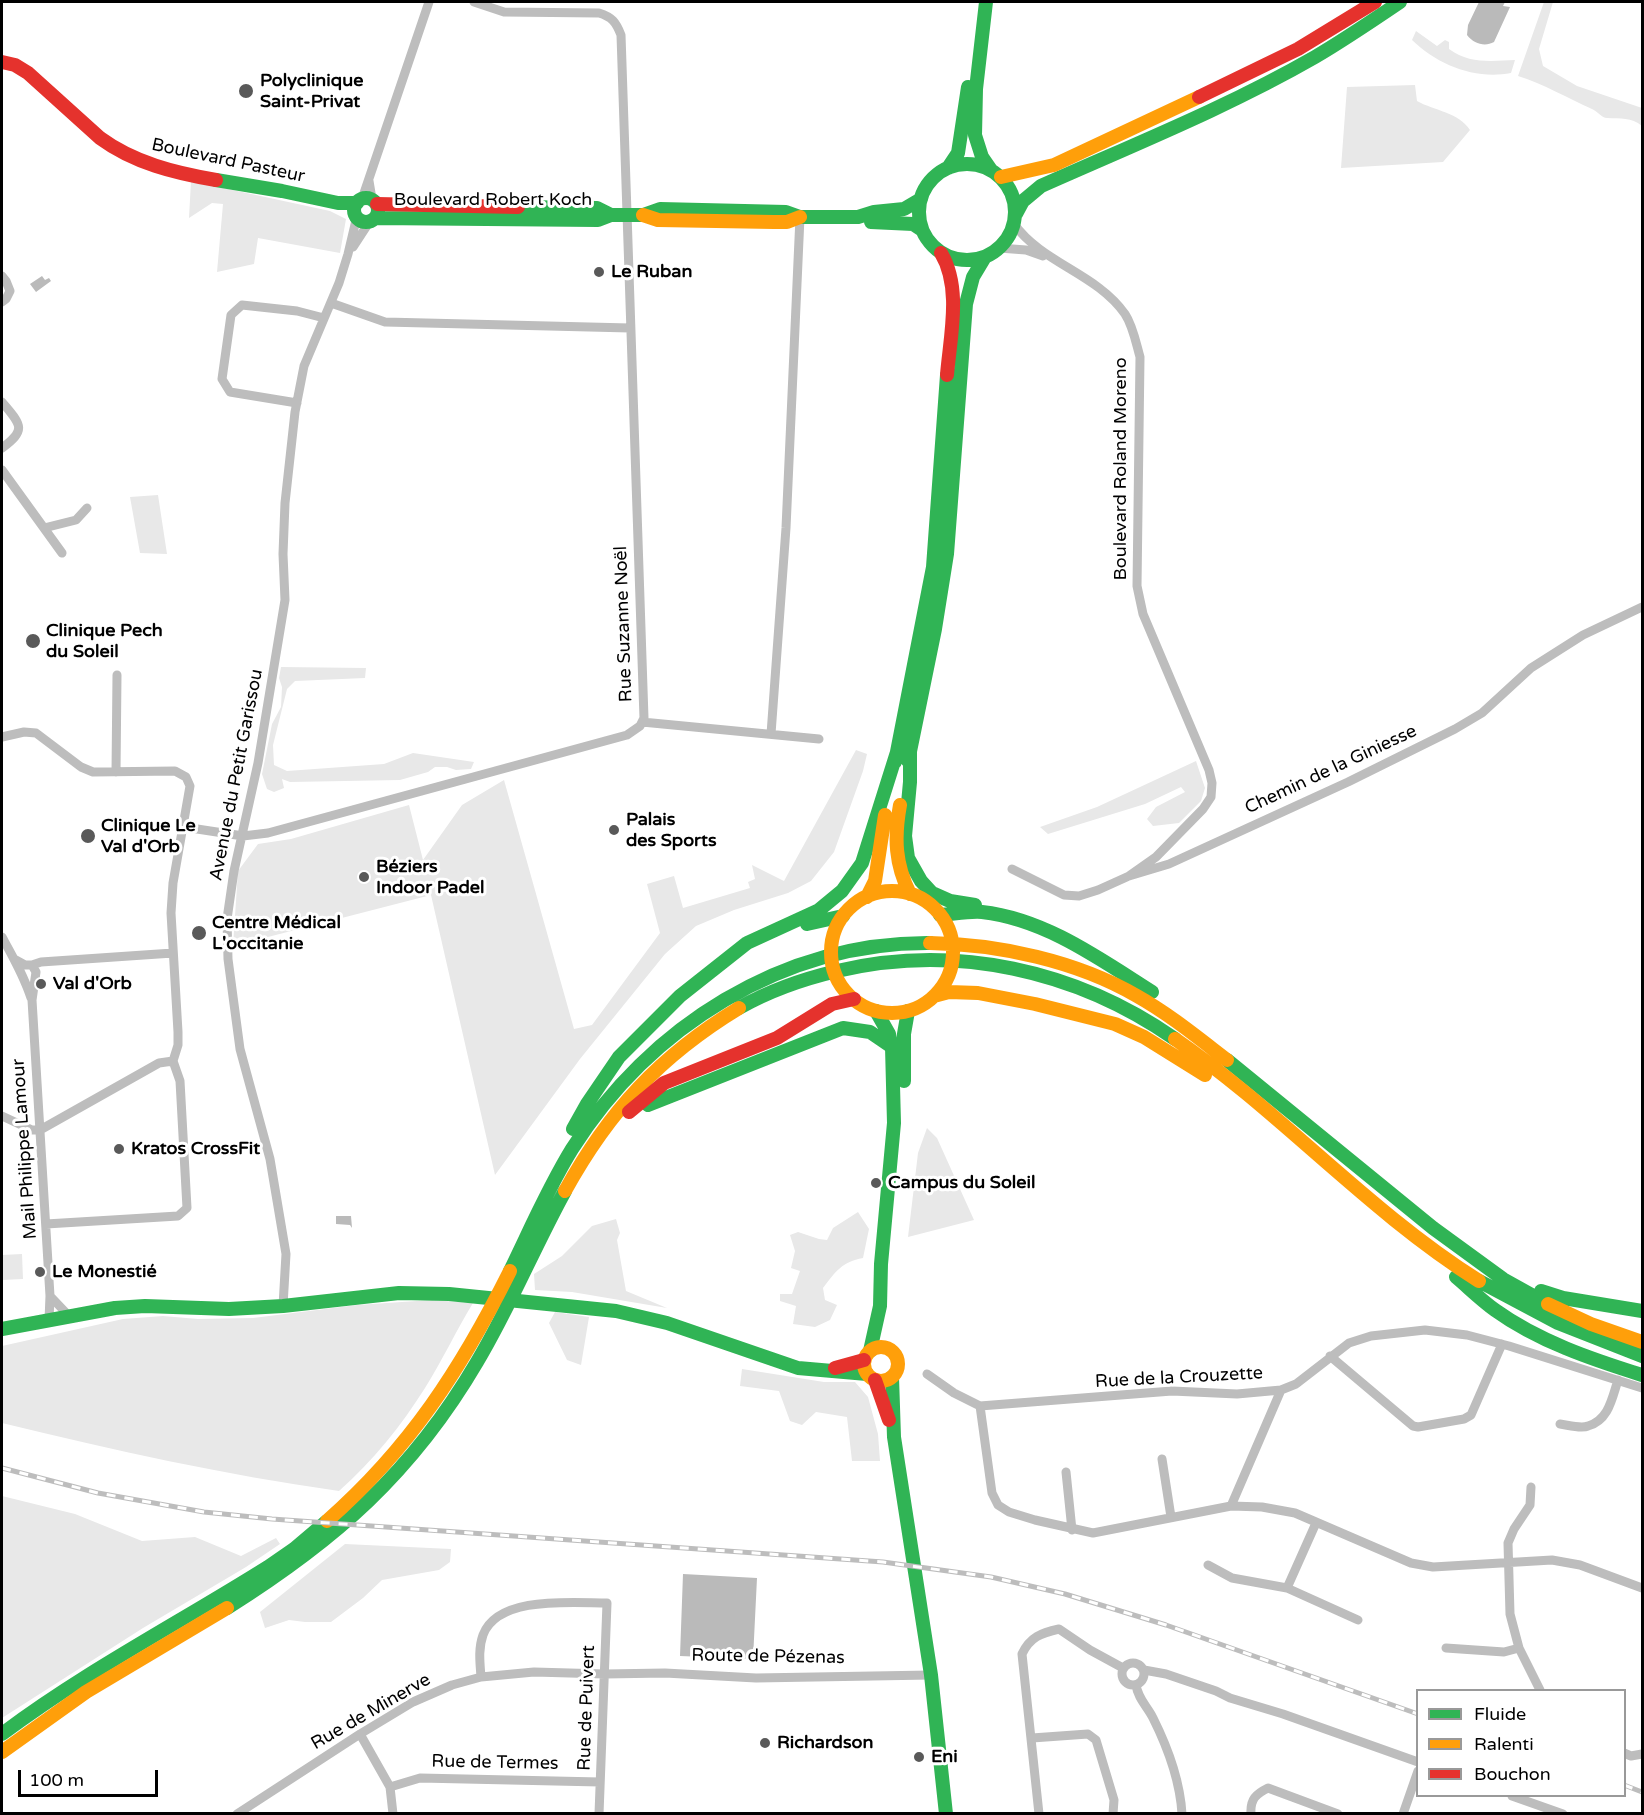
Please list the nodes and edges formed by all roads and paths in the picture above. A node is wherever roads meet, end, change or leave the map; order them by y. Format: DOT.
graph roads {
  1 [pos="429,2"];
  2 [pos="474,2"];
  3 [pos="979,2"];
  4 [pos="986,2"];
  5 [pos="1375,2"];
  6 [pos="1400,2"];
  7 [pos="2,62"];
  8 [pos="948,168"];
  9 [pos="996,173"];
  10 [pos="921,199"];
  11 [pos="365,209"];
  12 [pos="627,215"];
  13 [pos="800,216"];
  14 [pos="858,217"];
  15 [pos="1015,219"];
  16 [pos="922,230"];
  17 [pos="999,248"];
  18 [pos="941,253"];
  19 [pos="985,257"];
  20 [pos="1059,263"];
  21 [pos="2,276"];
  22 [pos="2,302"];
  23 [pos="331,303"];
  24 [pos="324,318"];
  25 [pos="630,327"];
  26 [pos="2,402"];
  27 [pos="297,403"];
  28 [pos="2,448"];
  29 [pos="2,470"];
  30 [pos="87,508"];
  31 [pos="44,528"];
  32 [pos="62,553"];
  33 [pos="1642,607"];
  34 [pos="117,675"];
  35 [pos="642,722"];
  36 [pos="771,734"];
  37 [pos="2,736"];
  38 [pos="819,739"];
  39 [pos="904,751"];
  40 [pos="116,772"];
  41 [pos="184,827"];
  42 [pos="243,836"];
  43 [pos="1012,869"];
  44 [pos="1129,876"];
  45 [pos="910,894"];
  46 [pos="867,897"];
  47 [pos="940,915"];
  48 [pos="843,916"];
  49 [pos="1037,927"];
  50 [pos="2,937"];
  51 [pos="173,953"];
  52 [pos="29,972"];
  53 [pos="707,975"];
  54 [pos="934,996"];
  55 [pos="854,999"];
  56 [pos="876,1011"];
  57 [pos="908,1011"];
  58 [pos="892,1047"];
  59 [pos="173,1061"];
  60 [pos="2,1116"];
  61 [pos="1296,1116"];
  62 [pos="622,1118"];
  63 [pos="40,1130"];
  64 [pos="1296,1135"];
  65 [pos="578,1168"];
  66 [pos="1348,1180"];
  67 [pos="890,1190"];
  68 [pos="46,1224"];
  69 [pos="526,1236"];
  70 [pos="1474,1258"];
  71 [pos="50,1296"];
  72 [pos="283,1306"];
  73 [pos="879,1306"];
  74 [pos="1642,1311"];
  75 [pos="69,1316"];
  76 [pos="494,1318"];
  77 [pos="49,1320"];
  78 [pos="2,1329"];
  79 [pos="1642,1342"];
  80 [pos="1502,1344"];
  81 [pos="889,1348"];
  82 [pos="1330,1356"];
  83 [pos="1642,1356"];
  84 [pos="869,1366"];
  85 [pos="927,1374"];
  86 [pos="1642,1375"];
  87 [pos="892,1377"];
  88 [pos="1617,1380"];
  89 [pos="1642,1388"];
  90 [pos="1281,1390"];
  91 [pos="980,1406"];
  92 [pos="1560,1424"];
  93 [pos="894,1437"];
  94 [pos="1162,1459"];
  95 [pos="1066,1472"];
  96 [pos="1531,1487"];
  97 [pos="1231,1506"];
  98 [pos="1171,1517"];
  99 [pos="1316,1523"];
  100 [pos="1072,1530"];
  101 [pos="1508,1561"];
  102 [pos="1208,1565"];
  103 [pos="1287,1588"];
  104 [pos="1642,1588"];
  105 [pos="1358,1620"];
  106 [pos="1446,1647"];
  107 [pos="1519,1648"];
  108 [pos="1124,1668"];
  109 [pos="1144,1670"];
  110 [pos="605,1674"];
  111 [pos="931,1675"];
  112 [pos="481,1677"];
  113 [pos="1136,1685"];
  114 [pos="1540,1689"];
  115 [pos="2,1734"];
  116 [pos="360,1734"];
  117 [pos="1032,1737"];
  118 [pos="2,1752"];
  119 [pos="1626,1754"];
  120 [pos="1642,1754"];
  121 [pos="1416,1760"];
  122 [pos="1416,1777"];
  123 [pos="600,1782"];
  124 [pos="390,1787"];
  125 [pos="1515,1797"];
  126 [pos="237,1814"];
  127 [pos="393,1814"];
  128 [pos="599,1814"];
  129 [pos="946,1814"];
  130 [pos="1039,1814"];
  131 [pos="1113,1814"];
  132 [pos="1182,1814"];
  133 [pos="1251,1814"];
  134 [pos="1338,1814"];
  135 [pos="1403,1814"];
  136 [pos="1563,1814"];
  1 -- 11 [label="street"];
  2 -- 12 [label="street, Rue Suzanne Noël"];
  3 -- 8 [label="main road"];
  4 -- 9 [label="main road"];
  5 -- 9 [label="main road"];
  6 -- 15 [label="main road"];
  7 -- 11 [label="main road, Boulevard Pasteur"];
  8 -- 9 [label="main road"];
  8 -- 10 [label="main road"];
  9 -- 15 [label="main road"];
  10 -- 14 [label="main road, Boulevard Robert Koch"];
  10 -- 16 [label="main road"];
  11 -- 12 [label="main road, Boulevard Robert Koch"];
  11 -- 23 [label="street, Avenue du Petit Garissou"];
  12 -- 13 [label="main road, Boulevard Robert Koch"];
  12 -- 25 [label="street, Rue Suzanne Noël"];
  13 -- 14 [label="main road, Boulevard Robert Koch"];
  13 -- 36 [label="street"];
  14 -- 16 [label="main road, Boulevard Robert Koch"];
  15 -- 17 [label="main road"];
  15 -- 20 [label="street, Boulevard Roland Moreno"];
  16 -- 18 [label="main road"];
  17 -- 19 [label="main road"];
  17 -- 20 [label="street, Boulevard Roland Moreno"];
  18 -- 19 [label="main road"];
  18 -- 39 [label="main road"];
  19 -- 39 [label="main road"];
  20 -- 44 [label="street, Boulevard Roland Moreno"];
  21 -- 22 [label="street"];
  23 -- 24 [label="street, Avenue du Petit Garissou"];
  23 -- 25 [label="street"];
  24 -- 27 [label="street, Avenue du Petit Garissou"];
  24 -- 27 [label="street"];
  25 -- 35 [label="street, Rue Suzanne Noël"];
  26 -- 28 [label="street"];
  27 -- 42 [label="street, Avenue du Petit Garissou"];
  29 -- 31 [label="street"];
  30 -- 31 [label="street"];
  31 -- 32 [label="street"];
  33 -- 44 [label="street, Chemin de la Giniesse"];
  34 -- 40 [label="street"];
  35 -- 36 [label="street"];
  35 -- 42 [label="street, Rue Suzanne Noël"];
  36 -- 38 [label="street"];
  37 -- 40 [label="street"];
  39 -- 45 [label="main road"];
  39 -- 46 [label="main road"];
  39 -- 49 [label="main road"];
  39 -- 53 [label="main road"];
  40 -- 41 [label="street"];
  41 -- 42 [label="street, Rue Suzanne Noël"];
  41 -- 51 [label="street"];
  42 -- 72 [label="street, Avenue du Petit Garissou"];
  43 -- 44 [label="street, Chemin de la Giniesse"];
  45 -- 46 [label="main road"];
  45 -- 47 [label="main road"];
  46 -- 48 [label="main road"];
  47 -- 49 [label="main road"];
  47 -- 54 [label="main road"];
  48 -- 53 [label="main road"];
  48 -- 55 [label="main road"];
  49 -- 61 [label="main road"];
  50 -- 52 [label="street"];
  51 -- 52 [label="street"];
  51 -- 59 [label="street"];
  52 -- 63 [label="street, Mail Philippe Lamour"];
  53 -- 69 [label="main road"];
  54 -- 57 [label="main road"];
  54 -- 64 [label="main road"];
  55 -- 56 [label="main road"];
  55 -- 62 [label="main road"];
  56 -- 57 [label="main road"];
  56 -- 58 [label="main road"];
  57 -- 67 [label="main road"];
  58 -- 62 [label="main road"];
  58 -- 67 [label="main road"];
  59 -- 63 [label="street"];
  59 -- 68 [label="street"];
  60 -- 63 [label="street"];
  61 -- 69 [label="main road"];
  61 -- 70 [label="main road"];
  62 -- 65 [label="main road"];
  63 -- 68 [label="street, Mail Philippe Lamour"];
  64 -- 65 [label="main road"];
  64 -- 66 [label="main road"];
  65 -- 76 [label="main road"];
  66 -- 83 [label="main road"];
  66 -- 86 [label="main road"];
  67 -- 73 [label="main road"];
  68 -- 71 [label="street, Mail Philippe Lamour"];
  69 -- 76 [label="main road"];
  70 -- 74 [label="main road"];
  70 -- 79 [label="main road"];
  71 -- 75 [label="street"];
  71 -- 77 [label="street, Mail Philippe Lamour"];
  72 -- 75 [label="main road"];
  72 -- 84 [label="main road"];
  73 -- 81 [label="main road"];
  73 -- 84 [label="main road"];
  75 -- 77 [label="main road"];
  76 -- 115 [label="main road"];
  76 -- 118 [label="main road"];
  77 -- 78 [label="main road"];
  80 -- 82 [label="street, Rue de la Crouzette"];
  80 -- 82 [label="street"];
  80 -- 88 [label="street, Rue de la Crouzette"];
  81 -- 84 [label="main road"];
  81 -- 87 [label="main road"];
  82 -- 90 [label="street, Rue de la Crouzette"];
  84 -- 87 [label="main road"];
  84 -- 93 [label="main road"];
  85 -- 91 [label="street"];
  87 -- 93 [label="main road"];
  88 -- 89 [label="street, Rue de la Crouzette"];
  88 -- 92 [label="street"];
  90 -- 91 [label="street, Rue de la Crouzette"];
  90 -- 97 [label="street"];
  91 -- 100 [label="street"];
  93 -- 111 [label="main road"];
  94 -- 98 [label="street"];
  95 -- 100 [label="street"];
  96 -- 101 [label="street"];
  97 -- 98 [label="street"];
  97 -- 99 [label="street"];
  98 -- 100 [label="street"];
  99 -- 101 [label="street"];
  99 -- 103 [label="street"];
  101 -- 104 [label="street"];
  101 -- 107 [label="street"];
  102 -- 103 [label="street"];
  103 -- 105 [label="street"];
  106 -- 107 [label="street"];
  107 -- 114 [label="street"];
  108 -- 109 [label="street"];
  108 -- 113 [label="street"];
  108 -- 117 [label="street"];
  109 -- 113 [label="street"];
  109 -- 121 [label="street"];
  110 -- 111 [label="street, Route de Pézenas"];
  110 -- 112 [label="street, Rue de Minerve"];
  110 -- 112 [label="street, Rue de Puivert"];
  110 -- 123 [label="street, Rue de Puivert"];
  111 -- 129 [label="main road"];
  112 -- 116 [label="street, Rue de Minerve"];
  113 -- 132 [label="street"];
  116 -- 124 [label="street"];
  116 -- 126 [label="street, Rue de Minerve"];
  117 -- 130 [label="street"];
  117 -- 131 [label="street"];
  119 -- 120 [label="street"];
  122 -- 135 [label="street"];
  123 -- 124 [label="street, Rue de Termes"];
  123 -- 128 [label="street, Rue de Puivert"];
  124 -- 127 [label="street"];
  125 -- 136 [label="street"];
  133 -- 134 [label="street"];
}
